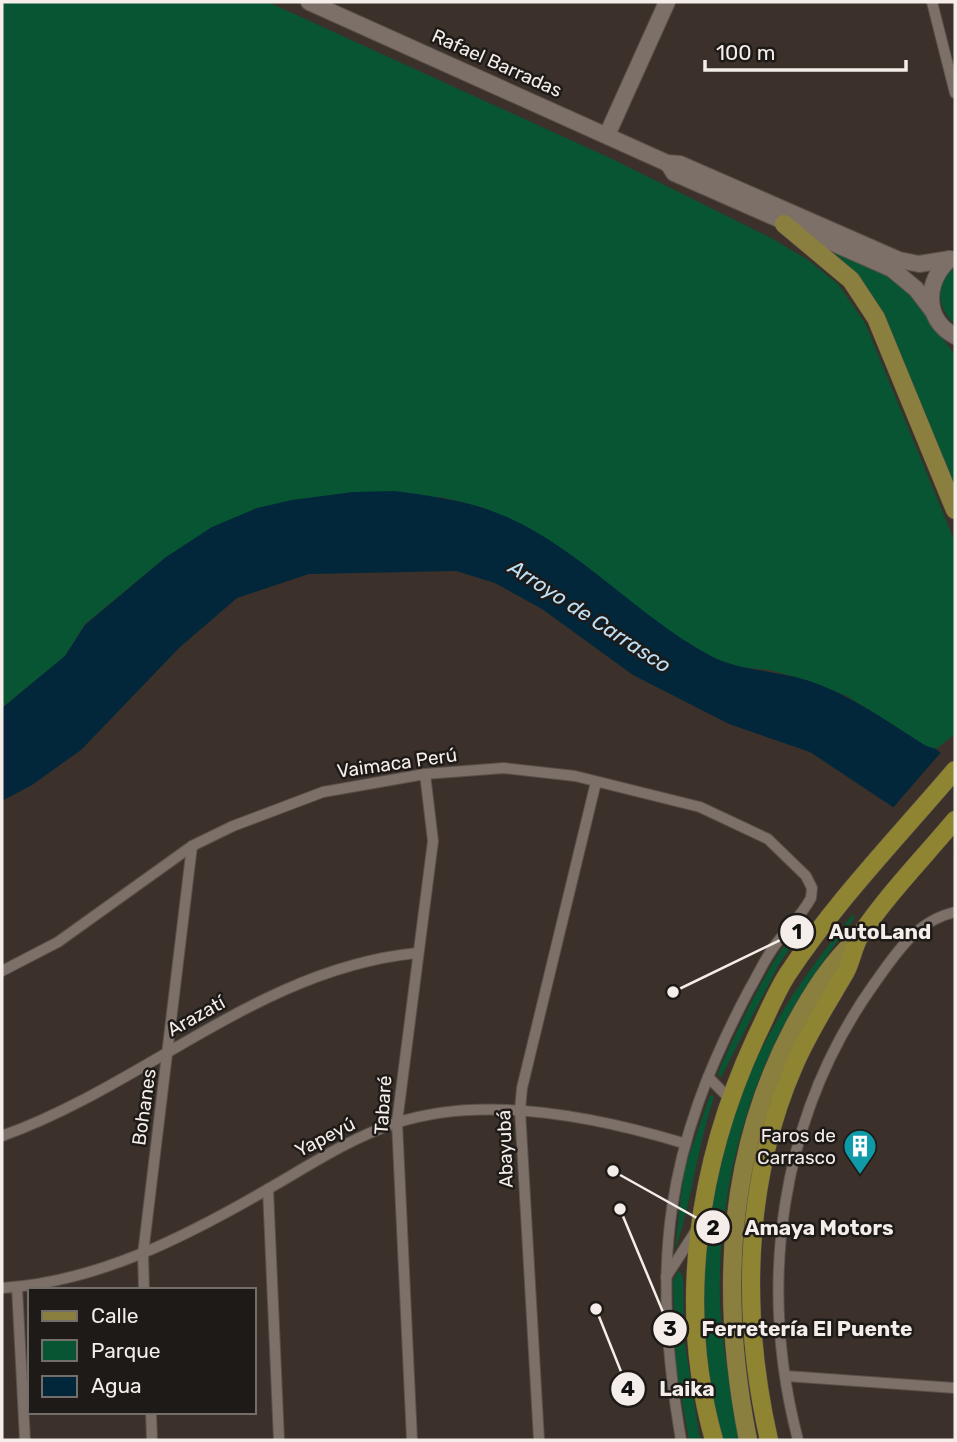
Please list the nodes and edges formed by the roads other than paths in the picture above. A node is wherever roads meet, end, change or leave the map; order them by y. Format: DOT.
graph roads {
  1 [pos="309,2"];
  2 [pos="667,2"];
  3 [pos="932,2"];
  4 [pos="955,93"];
  5 [pos="607,135"];
  6 [pos="667,163"];
  7 [pos="784,224"];
  8 [pos="953,258"];
  9 [pos="932,310"];
  10 [pos="954,337"];
  11 [pos="955,509"];
  12 [pos="955,770"];
  13 [pos="425,774"];
  14 [pos="596,782"];
  15 [pos="955,820"];
  16 [pos="192,846"];
  17 [pos="955,912"];
  18 [pos="859,937"];
  19 [pos="417,953"];
  20 [pos="2,971"];
  21 [pos="170,1051"];
  22 [pos="708,1077"];
  23 [pos="730,1099"];
  24 [pos="520,1110"];
  25 [pos="397,1122"];
  26 [pos="2,1136"];
  27 [pos="683,1143"];
  28 [pos="268,1189"];
  29 [pos="700,1223"];
  30 [pos="143,1254"];
  31 [pos="665,1278"];
  32 [pos="18,1287"];
  33 [pos="2,1288"];
  34 [pos="145,1288"];
  35 [pos="786,1376"];
  36 [pos="955,1388"];
  37 [pos="151,1414"];
  38 [pos="25,1440"];
  39 [pos="152,1440"];
  40 [pos="279,1440"];
  41 [pos="412,1440"];
  42 [pos="539,1440"];
  43 [pos="681,1440"];
  44 [pos="714,1440"];
  45 [pos="748,1440"];
  46 [pos="769,1440"];
  47 [pos="798,1440"];
  1 -- 5 [label="main road, Rafael Barradas"];
  2 -- 5 [label="main road"];
  3 -- 4 [label="street"];
  5 -- 6 [label="main road, Rafael Barradas"];
  6 -- 7 [label="main road, Rafael Barradas"];
  6 -- 8 [label="main road, Rafael Barradas"];
  7 -- 9 [label="main road, Rafael Barradas"];
  7 -- 11 [label="main road"];
  8 -- 9 [label="main road, Rafael Barradas"];
  9 -- 10 [label="main road, Rafael Barradas"];
  12 -- 23 [label="highway"];
  13 -- 14 [label="street, Vaimaca Perú"];
  13 -- 16 [label="street, Vaimaca Perú"];
  13 -- 19 [label="street, Tabaré"];
  14 -- 22 [label="street, Vaimaca Perú"];
  14 -- 24 [label="street, Abayubá"];
  15 -- 18 [label="highway"];
  16 -- 20 [label="street, Vaimaca Perú"];
  16 -- 21 [label="street, Bohanes"];
  17 -- 35 [label="street"];
  18 -- 45 [label="main road"];
  18 -- 46 [label="highway"];
  19 -- 21 [label="street, Arazatí"];
  19 -- 25 [label="street, Tabaré"];
  21 -- 26 [label="street, Arazatí"];
  21 -- 30 [label="street, Bohanes"];
  22 -- 23 [label="street"];
  22 -- 27 [label="street"];
  23 -- 29 [label="highway"];
  24 -- 25 [label="street, Yapeyú"];
  24 -- 27 [label="street, Yapeyú"];
  24 -- 42 [label="street, Abayubá"];
  25 -- 28 [label="street, Yapeyú"];
  25 -- 41 [label="street, Tabaré"];
  27 -- 31 [label="street"];
  28 -- 30 [label="street, Yapeyú"];
  28 -- 40 [label="street"];
  29 -- 31 [label="street"];
  29 -- 44 [label="highway"];
  30 -- 32 [label="street, Yapeyú"];
  30 -- 34 [label="street, Bohanes"];
  31 -- 43 [label="street"];
  32 -- 33 [label="street, Yapeyú"];
  32 -- 38 [label="street"];
  35 -- 36 [label="street"];
  35 -- 47 [label="street"];
  37 -- 39 [label="street"];
}
